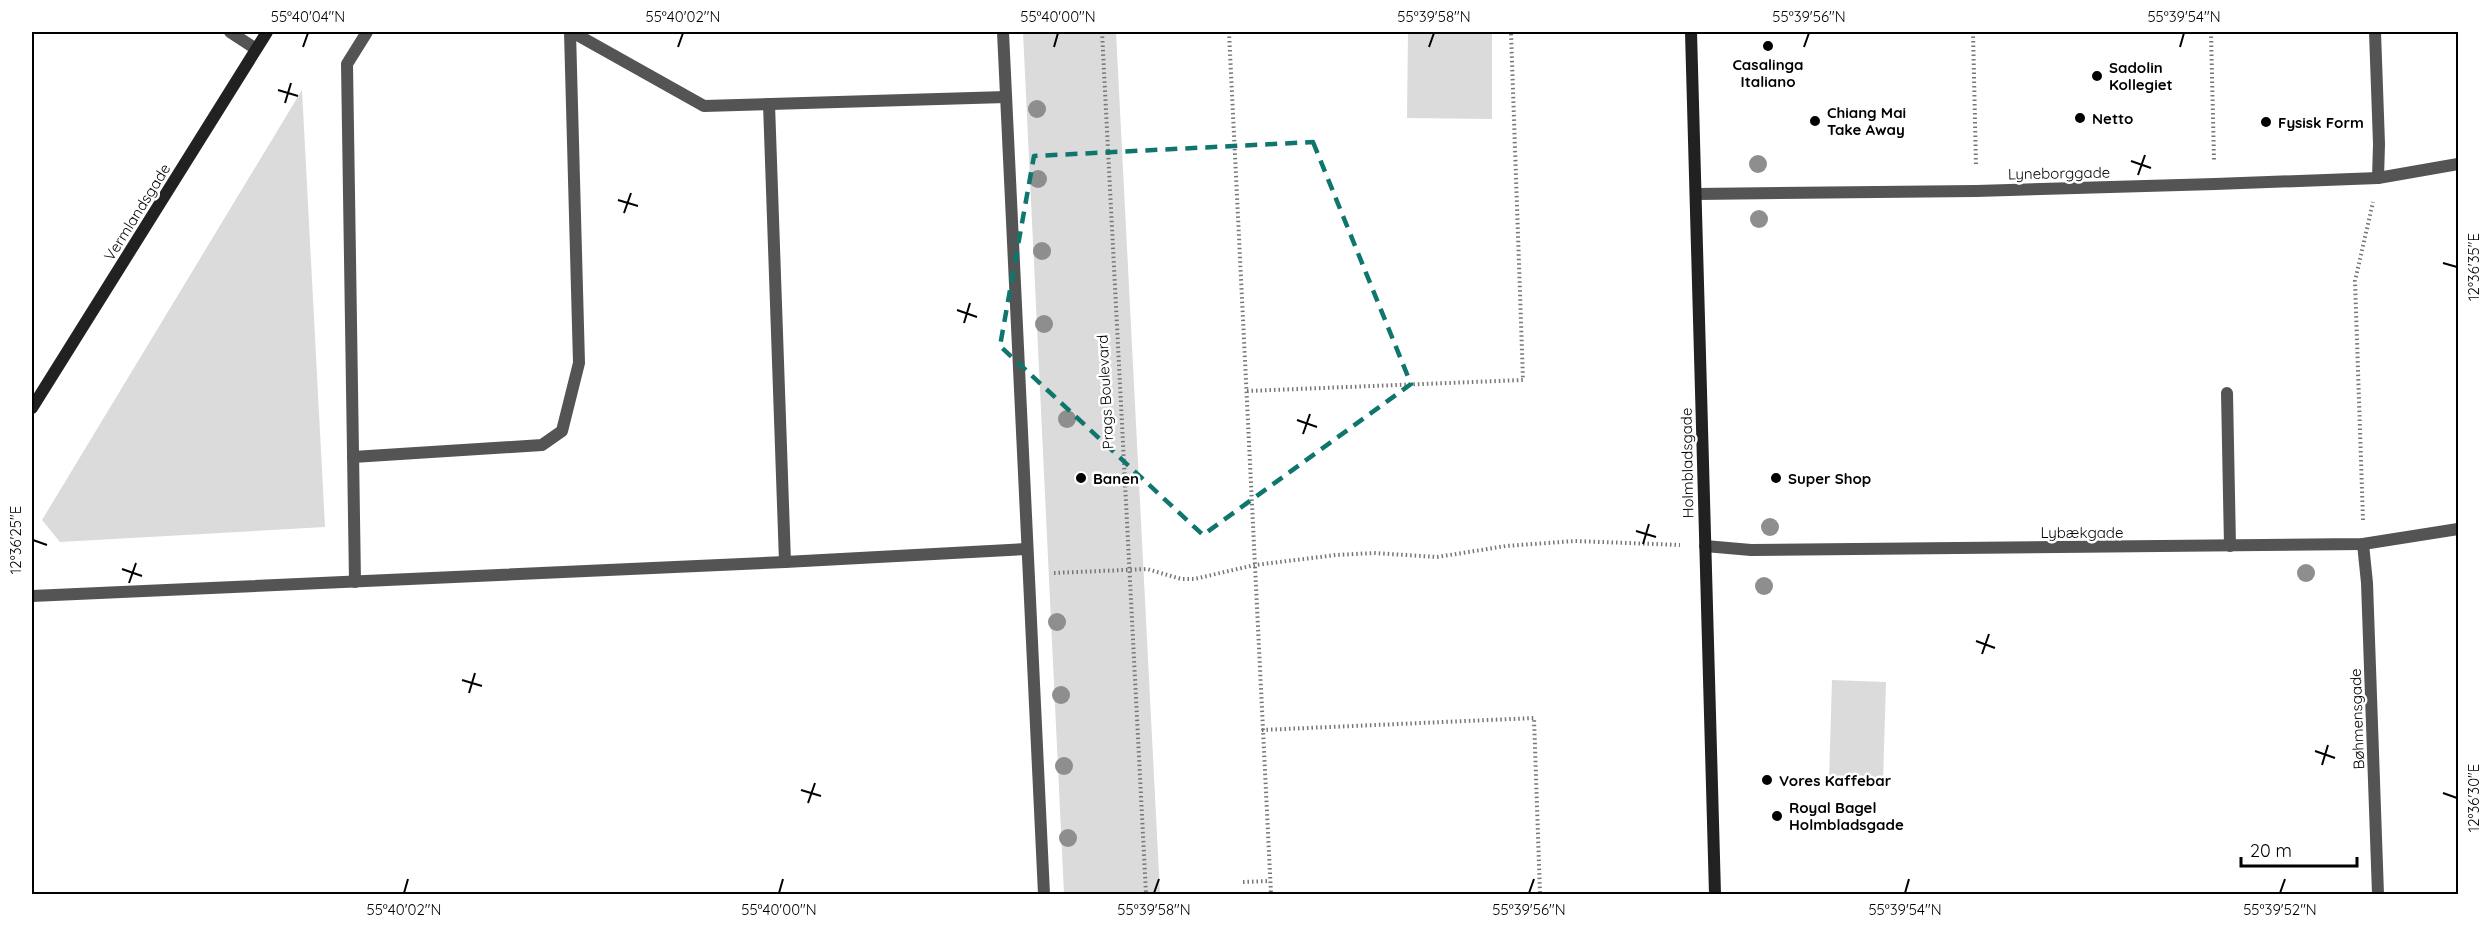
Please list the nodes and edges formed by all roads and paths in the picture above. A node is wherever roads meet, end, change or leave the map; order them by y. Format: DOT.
graph roads {
  1 [pos="230,32"];
  2 [pos="267,32"];
  3 [pos="367,32"];
  4 [pos="571,32"];
  5 [pos="1003,32"];
  6 [pos="1102,32"];
  7 [pos="1229,32"];
  8 [pos="1511,32"];
  9 [pos="1691,32"];
  10 [pos="1972,32"];
  11 [pos="2211,32"];
  12 [pos="2375,32"];
  13 [pos="256,49"];
  14 [pos="1006,97"];
  15 [pos="769,104"];
  16 [pos="2458,164"];
  17 [pos="2378,178"];
  18 [pos="2215,184"];
  19 [pos="1976,190"];
  20 [pos="1696,194"];
  21 [pos="1247,392"];
  22 [pos="2227,393"];
  23 [pos="32,408"];
  24 [pos="353,457"];
  25 [pos="2458,529"];
  26 [pos="2364,543"];
  27 [pos="1705,546"];
  28 [pos="2230,546"];
  29 [pos="1027,549"];
  30 [pos="785,562"];
  31 [pos="1255,565"];
  32 [pos="1129,569"];
  33 [pos="1028,575"];
  34 [pos="355,582"];
  35 [pos="32,596"];
  36 [pos="1262,730"];
  37 [pos="1270,881"];
  38 [pos="1243,882"];
  39 [pos="1044,894"];
  40 [pos="1146,894"];
  41 [pos="1271,894"];
  42 [pos="1540,894"];
  43 [pos="1715,894"];
  44 [pos="2378,894"];
  1 -- 13 [label="street"];
  2 -- 13 [label="street, Vermlandsgade"];
  3 -- 24 [label="street"];
  4 -- 15 [label="street"];
  4 -- 24 [label="street"];
  5 -- 14 [label="street"];
  6 -- 32 [label="path, Prags Boulevard"];
  7 -- 21 [label="path"];
  8 -- 21 [label="path"];
  9 -- 20 [label="street, Holmbladsgade"];
  10 -- 19 [label="path"];
  11 -- 18 [label="path"];
  12 -- 17 [label="street"];
  13 -- 23 [label="street, Vermlandsgade"];
  14 -- 15 [label="street"];
  14 -- 29 [label="street"];
  15 -- 30 [label="street"];
  16 -- 17 [label="street, Lyneborggade"];
  17 -- 18 [label="street, Lyneborggade"];
  17 -- 26 [label="path"];
  18 -- 19 [label="street, Lyneborggade"];
  19 -- 20 [label="street, Lyneborggade"];
  20 -- 27 [label="street, Holmbladsgade"];
  21 -- 31 [label="path"];
  22 -- 28 [label="street"];
  24 -- 34 [label="street"];
  25 -- 26 [label="street, Lybækgade"];
  26 -- 28 [label="street, Lybækgade"];
  26 -- 44 [label="street, Bøhmensgade"];
  27 -- 28 [label="street, Lybækgade"];
  27 -- 31 [label="path"];
  27 -- 43 [label="street, Holmbladsgade"];
  29 -- 30 [label="street"];
  29 -- 33 [label="street"];
  30 -- 34 [label="street"];
  31 -- 32 [label="path"];
  31 -- 36 [label="path"];
  32 -- 33 [label="path"];
  32 -- 40 [label="path, Prags Boulevard"];
  33 -- 39 [label="street"];
  34 -- 35 [label="street"];
  36 -- 37 [label="path"];
  36 -- 42 [label="path"];
  37 -- 38 [label="path"];
  37 -- 41 [label="path"];
}
